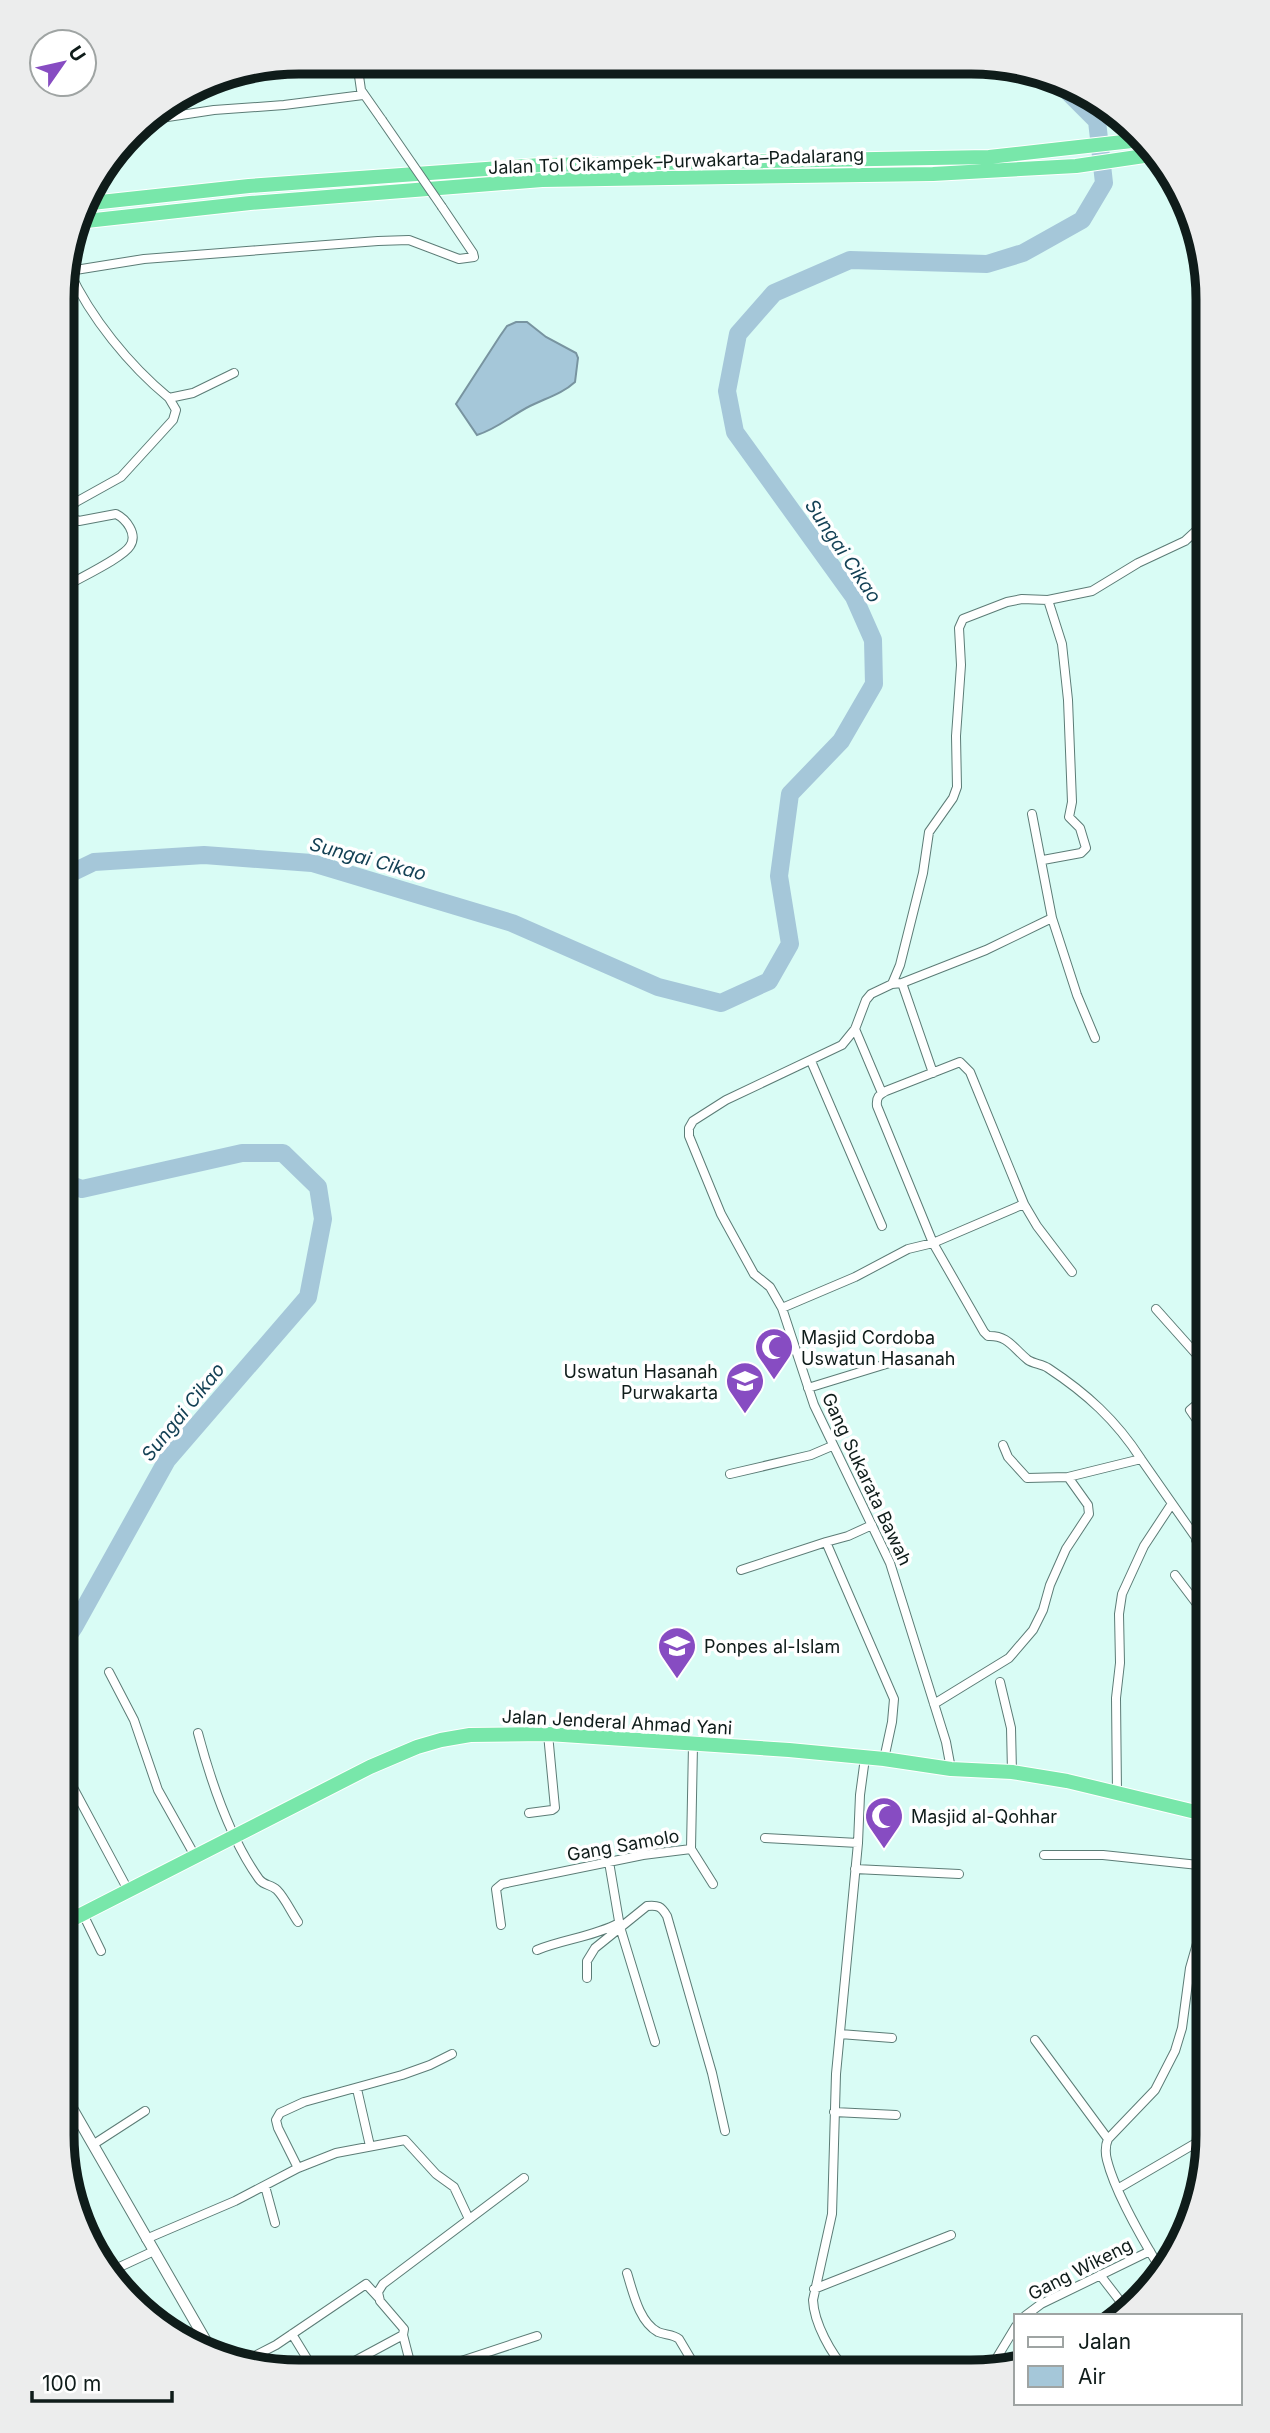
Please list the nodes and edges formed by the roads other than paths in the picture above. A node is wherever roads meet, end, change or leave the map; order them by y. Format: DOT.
graph roads {
  1 [pos="359,74"];
  2 [pos="363,95"];
  3 [pos="165,117"];
  4 [pos="1133,142"];
  5 [pos="1145,157"];
  6 [pos="95,203"];
  7 [pos="88,221"];
  8 [pos="75,271"];
  9 [pos="75,283"];
  10 [pos="234,373"];
  11 [pos="169,398"];
  12 [pos="74,505"];
  13 [pos="74,518"];
  14 [pos="1196,531"];
  15 [pos="74,582"];
  16 [pos="1048,600"];
  17 [pos="1032,814"];
  18 [pos="1043,860"];
  19 [pos="1052,918"];
  20 [pos="902,983"];
  21 [pos="892,984"];
  22 [pos="856,1029"];
  23 [pos="1095,1038"];
  24 [pos="811,1061"];
  25 [pos="933,1073"];
  26 [pos="882,1093"];
  27 [pos="1024,1204"];
  28 [pos="882,1226"];
  29 [pos="933,1243"];
  30 [pos="1072,1272"];
  31 [pos="782,1308"];
  32 [pos="1156,1309"];
  33 [pos="1196,1354"];
  34 [pos="896,1361"];
  35 [pos="808,1388"];
  36 [pos="1196,1405"];
  37 [pos="1196,1419"];
  38 [pos="1003,1445"];
  39 [pos="832,1446"];
  40 [pos="1141,1459"];
  41 [pos="730,1474"];
  42 [pos="1068,1477"];
  43 [pos="1171,1505"];
  44 [pos="872,1525"];
  45 [pos="1196,1540"];
  46 [pos="827,1542"];
  47 [pos="741,1570"];
  48 [pos="1175,1576"];
  49 [pos="1196,1603"];
  50 [pos="109,1672"];
  51 [pos="1000,1682"];
  52 [pos="934,1704"];
  53 [pos="198,1733"];
  54 [pos="548,1734"];
  55 [pos="693,1745"];
  56 [pos="884,1759"];
  57 [pos="864,1764"];
  58 [pos="951,1769"];
  59 [pos="1012,1772"];
  60 [pos="74,1789"];
  61 [pos="1117,1792"];
  62 [pos="1196,1812"];
  63 [pos="529,1813"];
  64 [pos="234,1835"];
  65 [pos="765,1838"];
  66 [pos="858,1843"];
  67 [pos="691,1849"];
  68 [pos="1044,1855"];
  69 [pos="195,1856"];
  70 [pos="609,1862"];
  71 [pos="1196,1865"];
  72 [pos="855,1868"];
  73 [pos="958,1874"];
  74 [pos="713,1884"];
  75 [pos="128,1890"];
  76 [pos="83,1914"];
  77 [pos="74,1918"];
  78 [pos="298,1922"];
  79 [pos="501,1925"];
  80 [pos="619,1925"];
  81 [pos="1196,1947"];
  82 [pos="537,1950"];
  83 [pos="101,1951"];
  84 [pos="1190,1968"];
  85 [pos="1196,1970"];
  86 [pos="587,1978"];
  87 [pos="840,2034"];
  88 [pos="892,2038"];
  89 [pos="1035,2039"];
  90 [pos="655,2042"];
  91 [pos="452,2054"];
  92 [pos="357,2089"];
  93 [pos="74,2111"];
  94 [pos="145,2111"];
  95 [pos="834,2112"];
  96 [pos="896,2115"];
  97 [pos="725,2132"];
  98 [pos="1108,2138"];
  99 [pos="1196,2141"];
  100 [pos="94,2144"];
  101 [pos="370,2146"];
  102 [pos="298,2168"];
  103 [pos="524,2178"];
  104 [pos="265,2186"];
  105 [pos="1119,2188"];
  106 [pos="469,2219"];
  107 [pos="275,2223"];
  108 [pos="951,2235"];
  109 [pos="146,2239"];
  110 [pos="154,2251"];
  111 [pos="1150,2251"];
  112 [pos="1156,2262"];
  113 [pos="117,2268"];
  114 [pos="627,2273"];
  115 [pos="1100,2276"];
  116 [pos="814,2289"];
  117 [pos="378,2297"];
  118 [pos="1121,2303"];
  119 [pos="1028,2314"];
  120 [pos="1014,2329"];
  121 [pos="292,2334"];
  122 [pos="403,2334"];
  123 [pos="537,2336"];
  124 [pos="204,2338"];
  125 [pos="257,2355"];
  126 [pos="996,2358"];
  127 [pos="308,2360"];
  128 [pos="356,2360"];
  129 [pos="410,2360"];
  130 [pos="464,2360"];
  131 [pos="691,2360"];
  132 [pos="839,2360"];
  1 -- 2 [label="street"];
  2 -- 3 [label="street"];
  2 -- 8 [label="street, bridge"];
  4 -- 6 [label="highway, Jalan Tol Cikampek–Purwakarta–Padalarang"];
  5 -- 7 [label="highway, Jalan Tol Cikampek–Purwakarta–Padalarang"];
  9 -- 11 [label="street"];
  10 -- 11 [label="street"];
  11 -- 12 [label="street"];
  13 -- 15 [label="street"];
  14 -- 16 [label="street"];
  16 -- 18 [label="street"];
  16 -- 21 [label="street"];
  17 -- 18 [label="street"];
  18 -- 19 [label="street"];
  19 -- 20 [label="street"];
  19 -- 23 [label="street"];
  20 -- 21 [label="street"];
  20 -- 25 [label="street"];
  21 -- 22 [label="street, Gang Sukarata Bawah"];
  22 -- 24 [label="street, Gang Sukarata Bawah"];
  22 -- 26 [label="street"];
  24 -- 28 [label="street"];
  24 -- 31 [label="street, Gang Sukarata Bawah"];
  25 -- 26 [label="street"];
  25 -- 27 [label="street"];
  26 -- 29 [label="street"];
  27 -- 29 [label="street"];
  27 -- 30 [label="street"];
  29 -- 31 [label="street"];
  29 -- 40 [label="street"];
  31 -- 35 [label="street, Gang Sukarata Bawah"];
  32 -- 33 [label="street"];
  34 -- 35 [label="street"];
  35 -- 39 [label="street, Gang Sukarata Bawah"];
  36 -- 37 [label="street"];
  38 -- 42 [label="street"];
  39 -- 41 [label="street"];
  39 -- 44 [label="street, Gang Sukarata Bawah"];
  40 -- 42 [label="street"];
  40 -- 43 [label="street"];
  42 -- 52 [label="street"];
  43 -- 45 [label="street"];
  43 -- 61 [label="street"];
  44 -- 46 [label="street"];
  44 -- 52 [label="street, Gang Sukarata Bawah"];
  46 -- 47 [label="street"];
  46 -- 56 [label="street"];
  48 -- 49 [label="street"];
  50 -- 69 [label="street"];
  51 -- 59 [label="street"];
  52 -- 58 [label="street, Gang Sukarata Bawah"];
  53 -- 64 [label="street"];
  54 -- 55 [label="highway, Jalan Jenderal Ahmad Yani"];
  54 -- 63 [label="street"];
  54 -- 64 [label="highway, Jalan Jenderal Ahmad Yani"];
  55 -- 57 [label="highway, Jalan Jenderal Ahmad Yani"];
  55 -- 67 [label="street, Gang Samolo"];
  56 -- 57 [label="highway, Jalan Jenderal Ahmad Yani"];
  56 -- 58 [label="highway, Jalan Jenderal Ahmad Yani"];
  57 -- 66 [label="street"];
  58 -- 59 [label="highway, Jalan Jenderal Ahmad Yani"];
  59 -- 61 [label="highway, Jalan Jenderal Ahmad Yani"];
  60 -- 75 [label="street"];
  61 -- 62 [label="highway, Jalan Jenderal Ahmad Yani"];
  64 -- 69 [label="highway, Jalan Jenderal Ahmad Yani"];
  64 -- 78 [label="street"];
  65 -- 66 [label="street"];
  66 -- 72 [label="street"];
  67 -- 70 [label="street, Gang Samolo"];
  67 -- 74 [label="street"];
  68 -- 71 [label="street"];
  69 -- 75 [label="highway, Jalan Jenderal Ahmad Yani"];
  70 -- 79 [label="street, Gang Samolo"];
  70 -- 80 [label="street"];
  72 -- 73 [label="street"];
  72 -- 87 [label="street"];
  75 -- 76 [label="highway, Jalan Jenderal Ahmad Yani"];
  76 -- 77 [label="highway, Jalan Jenderal Ahmad Yani"];
  76 -- 83 [label="street"];
  80 -- 82 [label="street"];
  80 -- 86 [label="street"];
  80 -- 90 [label="street"];
  80 -- 97 [label="street"];
  81 -- 84 [label="street"];
  84 -- 85 [label="street"];
  84 -- 98 [label="street"];
  87 -- 88 [label="street"];
  87 -- 95 [label="street"];
  89 -- 98 [label="street"];
  91 -- 92 [label="street"];
  92 -- 101 [label="street"];
  92 -- 102 [label="street"];
  93 -- 100 [label="street"];
  94 -- 100 [label="street"];
  95 -- 96 [label="street"];
  95 -- 116 [label="street"];
  98 -- 105 [label="street"];
  99 -- 105 [label="street"];
  100 -- 109 [label="street"];
  101 -- 102 [label="street"];
  101 -- 106 [label="street"];
  102 -- 104 [label="street"];
  103 -- 106 [label="street"];
  104 -- 107 [label="street"];
  104 -- 109 [label="street"];
  105 -- 111 [label="street"];
  106 -- 117 [label="street"];
  108 -- 116 [label="street"];
  109 -- 110 [label="street"];
  110 -- 113 [label="street"];
  110 -- 124 [label="street"];
  111 -- 112 [label="street"];
  111 -- 115 [label="street, Gang Wikeng"];
  114 -- 131 [label="street"];
  115 -- 118 [label="street"];
  115 -- 119 [label="street, Gang Wikeng"];
  116 -- 132 [label="street"];
  117 -- 121 [label="street"];
  117 -- 122 [label="street"];
  120 -- 126 [label="street"];
  121 -- 125 [label="street"];
  121 -- 127 [label="street"];
  122 -- 128 [label="street"];
  122 -- 129 [label="street"];
  123 -- 130 [label="street"];
}
